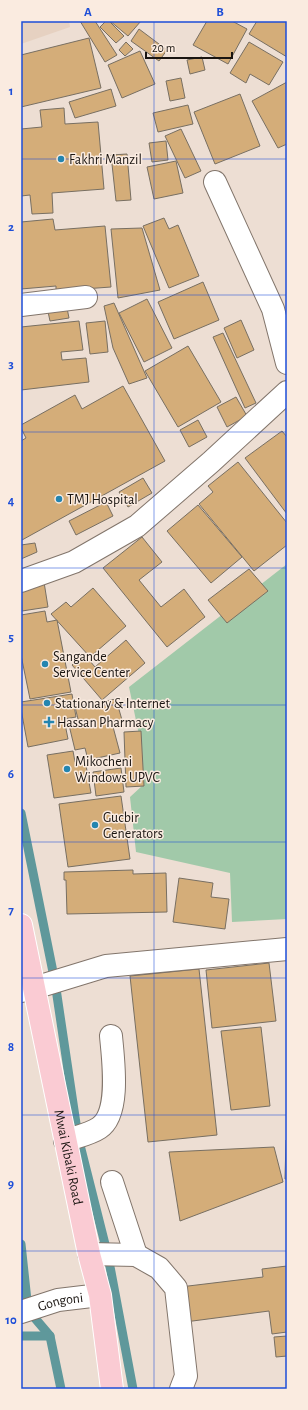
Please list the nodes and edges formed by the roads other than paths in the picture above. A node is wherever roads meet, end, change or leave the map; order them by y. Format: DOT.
graph roads {
  1 [pos="215,182"];
  2 [pos="86,297"];
  3 [pos="21,305"];
  4 [pos="287,363"];
  5 [pos="287,392"];
  6 [pos="21,581"];
  7 [pos="21,925"];
  8 [pos="287,949"];
  9 [pos="28,990"];
  10 [pos="111,1036"];
  11 [pos="65,1141"];
  12 [pos="112,1182"];
  13 [pos="88,1254"];
  14 [pos="136,1255"];
  15 [pos="100,1295"];
  16 [pos="21,1312"];
  17 [pos="112,1389"];
  18 [pos="181,1389"];
  1 -- 4 [label="street"];
  2 -- 3 [label="street"];
  5 -- 6 [label="street"];
  7 -- 9 [label="main road, Mwai Kibaki Road"];
  8 -- 9 [label="street"];
  9 -- 11 [label="main road, Mwai Kibaki Road"];
  10 -- 11 [label="street"];
  11 -- 13 [label="main road, Mwai Kibaki Road"];
  12 -- 14 [label="street"];
  13 -- 14 [label="street"];
  13 -- 15 [label="main road, Mwai Kibaki Road"];
  14 -- 18 [label="street"];
  15 -- 16 [label="street, Gongoni"];
  15 -- 17 [label="main road, Mwai Kibaki Road"];
}
